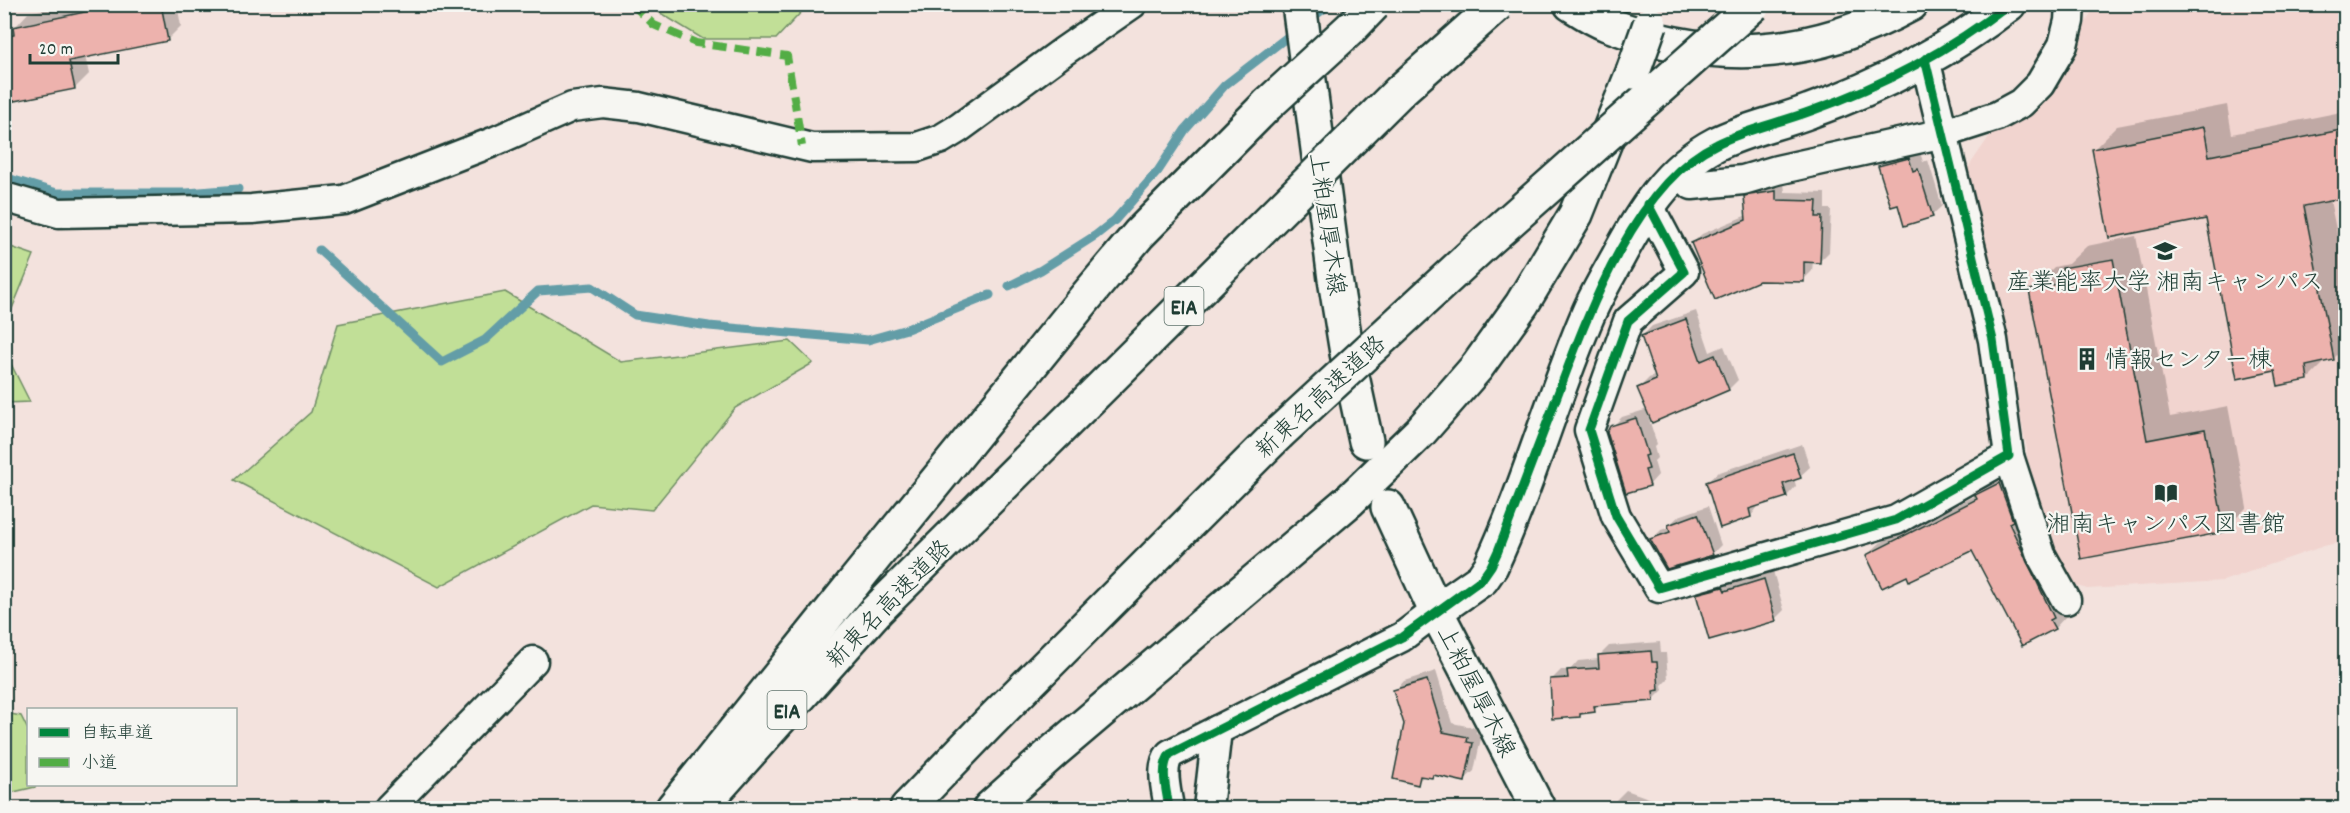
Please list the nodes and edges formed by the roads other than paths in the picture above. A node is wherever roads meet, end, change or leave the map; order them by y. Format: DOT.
graph roads {
  1 [pos="1132,4"];
  2 [pos="1299,4"];
  3 [pos="1374,4"];
  4 [pos="1498,4"];
  5 [pos="1571,4"];
  6 [pos="1754,4"];
  7 [pos="1911,4"];
  8 [pos="2009,4"];
  9 [pos="2070,4"];
  10 [pos="1653,14"];
  11 [pos="1925,59"];
  12 [pos="1944,133"];
  13 [pos="1678,172"];
  14 [pos="4,198"];
  15 [pos="1648,204"];
  16 [pos="1366,441"];
  17 [pos="2009,456"];
  18 [pos="1388,507"];
  19 [pos="2066,600"];
  20 [pos="1436,611"];
  21 [pos="533,661"];
  22 [pos="1217,729"];
  23 [pos="389,808"];
  24 [pos="672,808"];
  25 [pos="700,808"];
  26 [pos="907,808"];
  27 [pos="990,808"];
  28 [pos="1168,808"];
  29 [pos="1208,808"];
  30 [pos="1538,808"];
  1 -- 14 [label="street"];
  2 -- 16 [label="main road, 上粕屋厚木線"];
  3 -- 24 [label="main road, bridge"];
  4 -- 25 [label="main road, 新東名高速道路 / E1A, bridge"];
  5 -- 7 [label="main road"];
  6 -- 26 [label="main road, 新東名高速道路, bridge"];
  8 -- 11 [label="main road"];
  9 -- 12 [label="street"];
  10 -- 27 [label="main road, bridge"];
  11 -- 12 [label="street"];
  11 -- 13 [label="main road"];
  12 -- 13 [label="street"];
  12 -- 17 [label="street"];
  13 -- 15 [label="main road"];
  15 -- 17 [label="street"];
  15 -- 20 [label="main road"];
  17 -- 19 [label="street"];
  18 -- 20 [label="main road, 上粕屋厚木線"];
  20 -- 22 [label="street"];
  20 -- 30 [label="main road, 上粕屋厚木線"];
  21 -- 23 [label="street"];
  22 -- 28 [label="street"];
  22 -- 29 [label="street"];
}
